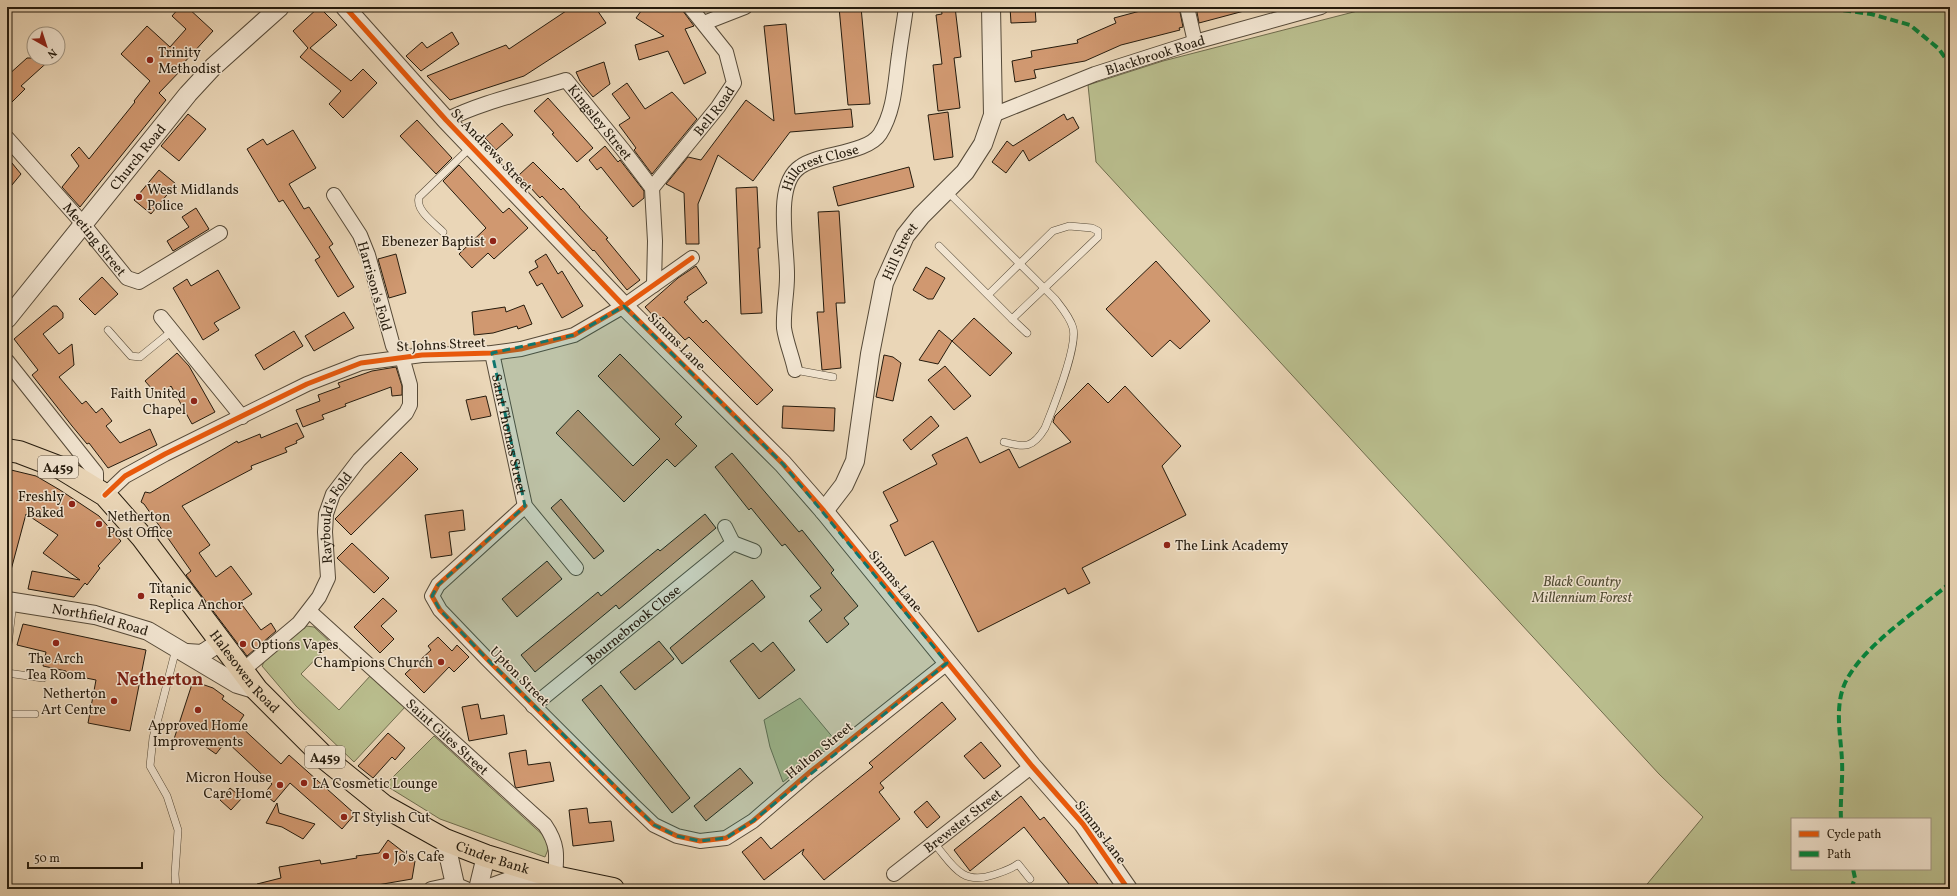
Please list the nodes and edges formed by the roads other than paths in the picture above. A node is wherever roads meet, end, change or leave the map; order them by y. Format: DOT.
graph roads {
  1 [pos="280,7"];
  2 [pos="345,7"];
  3 [pos="690,7"];
  4 [pos="745,7"];
  5 [pos="906,7"];
  6 [pos="991,7"];
  7 [pos="1187,7"];
  8 [pos="1321,7"];
  9 [pos="704,23"];
  10 [pos="1195,42"];
  11 [pos="993,115"];
  12 [pos="446,120"];
  13 [pos="7,138"];
  14 [pos="472,146"];
  15 [pos="652,188"];
  16 [pos="947,191"];
  17 [pos="334,195"];
  18 [pos="84,225"];
  19 [pos="443,232"];
  20 [pos="220,233"];
  21 [pos="939,246"];
  22 [pos="692,258"];
  23 [pos="1020,264"];
  24 [pos="654,285"];
  25 [pos="1044,288"];
  26 [pos="988,295"];
  27 [pos="624,306"];
  28 [pos="161,317"];
  29 [pos="7,319"];
  30 [pos="1012,319"];
  31 [pos="108,330"];
  32 [pos="172,331"];
  33 [pos="1027,333"];
  34 [pos="492,353"];
  35 [pos="402,357"];
  36 [pos="7,361"];
  37 [pos="795,370"];
  38 [pos="833,377"];
  39 [pos="242,416"];
  40 [pos="1004,442"];
  41 [pos="7,450"];
  42 [pos="100,491"];
  43 [pos="525,506"];
  44 [pos="824,511"];
  45 [pos="726,527"];
  46 [pos="733,542"];
  47 [pos="754,552"];
  48 [pos="576,568"];
  49 [pos="10,601"];
  50 [pos="309,612"];
  51 [pos="220,642"];
  52 [pos="182,650"];
  53 [pos="7,653"];
  54 [pos="947,664"];
  55 [pos="242,671"];
  56 [pos="7,673"];
  57 [pos="43,678"];
  58 [pos="257,690"];
  59 [pos="533,706"];
  60 [pos="7,714"];
  61 [pos="35,714"];
  62 [pos="1032,766"];
  63 [pos="421,827"];
  64 [pos="445,840"];
  65 [pos="700,842"];
  66 [pos="934,843"];
  67 [pos="486,856"];
  68 [pos="894,874"];
  69 [pos="550,876"];
  70 [pos="1030,879"];
  71 [pos="459,887"];
  72 [pos="176,889"];
  73 [pos="431,889"];
  74 [pos="478,889"];
  75 [pos="487,889"];
  76 [pos="613,889"];
  77 [pos="1128,889"];
  1 -- 18 [label="street, Church Road"];
  2 -- 12 [label="street, St Andrews Street"];
  3 -- 9 [label="street, Bell Road"];
  4 -- 9 [label="street"];
  5 -- 37 [label="street, Hillcrest Close"];
  6 -- 11 [label="street, Hill Street"];
  7 -- 10 [label="street"];
  8 -- 10 [label="street, Blackbrook Road"];
  9 -- 15 [label="street, Bell Road"];
  10 -- 11 [label="street, Blackbrook Road"];
  11 -- 16 [label="street, Hill Street"];
  12 -- 14 [label="street, St Andrews Street"];
  12 -- 15 [label="street, Kingsley Street"];
  13 -- 18 [label="street, Meeting Street"];
  14 -- 19 [label="lane"];
  14 -- 27 [label="street, St Andrews Street"];
  15 -- 24 [label="street"];
  16 -- 23 [label="lane"];
  16 -- 44 [label="street, Hill Street"];
  17 -- 35 [label="street, Harrison's Fold"];
  18 -- 20 [label="street, Meeting Street"];
  18 -- 29 [label="street, Church Road"];
  21 -- 26 [label="lane"];
  22 -- 24 [label="street, St Johns Street"];
  23 -- 25 [label="lane"];
  23 -- 25 [label="lane"];
  23 -- 26 [label="lane"];
  24 -- 27 [label="street, St Johns Street"];
  25 -- 30 [label="lane"];
  25 -- 40 [label="lane"];
  26 -- 30 [label="lane"];
  27 -- 34 [label="street, St Johns Street"];
  27 -- 44 [label="street, Simms Lane"];
  28 -- 32 [label="street"];
  30 -- 33 [label="lane"];
  31 -- 32 [label="lane"];
  32 -- 39 [label="street"];
  34 -- 35 [label="street, St Johns Street"];
  34 -- 43 [label="street, Saint Thomas Street"];
  35 -- 39 [label="street, St Johns Street"];
  35 -- 50 [label="street, Raybould's Fold"];
  36 -- 42 [label="street"];
  37 -- 38 [label="lane"];
  39 -- 42 [label="street, St Johns Street"];
  41 -- 42 [label="main road, Halesowen Road / A459"];
  42 -- 51 [label="main road, Halesowen Road / A459"];
  43 -- 48 [label="street, Saint Thomas Street"];
  43 -- 59 [label="street, Upton Street"];
  44 -- 54 [label="street, Simms Lane"];
  45 -- 46 [label="street"];
  46 -- 47 [label="street"];
  46 -- 59 [label="street, Bournebrook Close"];
  49 -- 52 [label="street, Northfield Road"];
  49 -- 53 [label="lane"];
  50 -- 55 [label="street, Raybould's Fold"];
  50 -- 69 [label="street, Saint Giles Street"];
  51 -- 52 [label="street"];
  51 -- 55 [label="main road, Halesowen Road / A459"];
  52 -- 58 [label="street, Northfield Road"];
  52 -- 72 [label="lane"];
  54 -- 62 [label="street, Simms Lane"];
  54 -- 65 [label="street, Halton Street"];
  55 -- 58 [label="main road, Halesowen Road / A459"];
  56 -- 57 [label="lane"];
  58 -- 63 [label="main road, Halesowen Road / A459"];
  59 -- 65 [label="street, Upton Street"];
  60 -- 61 [label="lane"];
  62 -- 66 [label="street, Brewster Street"];
  62 -- 77 [label="street, Simms Lane"];
  63 -- 64 [label="main road, Cinder Bank / A459"];
  64 -- 67 [label="main road, Cinder Bank / A459"];
  64 -- 71 [label="street"];
  66 -- 68 [label="street, Brewster Street"];
  66 -- 70 [label="lane"];
  67 -- 69 [label="main road, Cinder Bank / A459"];
  67 -- 74 [label="street"];
  69 -- 75 [label="street"];
  69 -- 76 [label="main road, Cinder Bank / A459"];
  71 -- 73 [label="street"];
}
